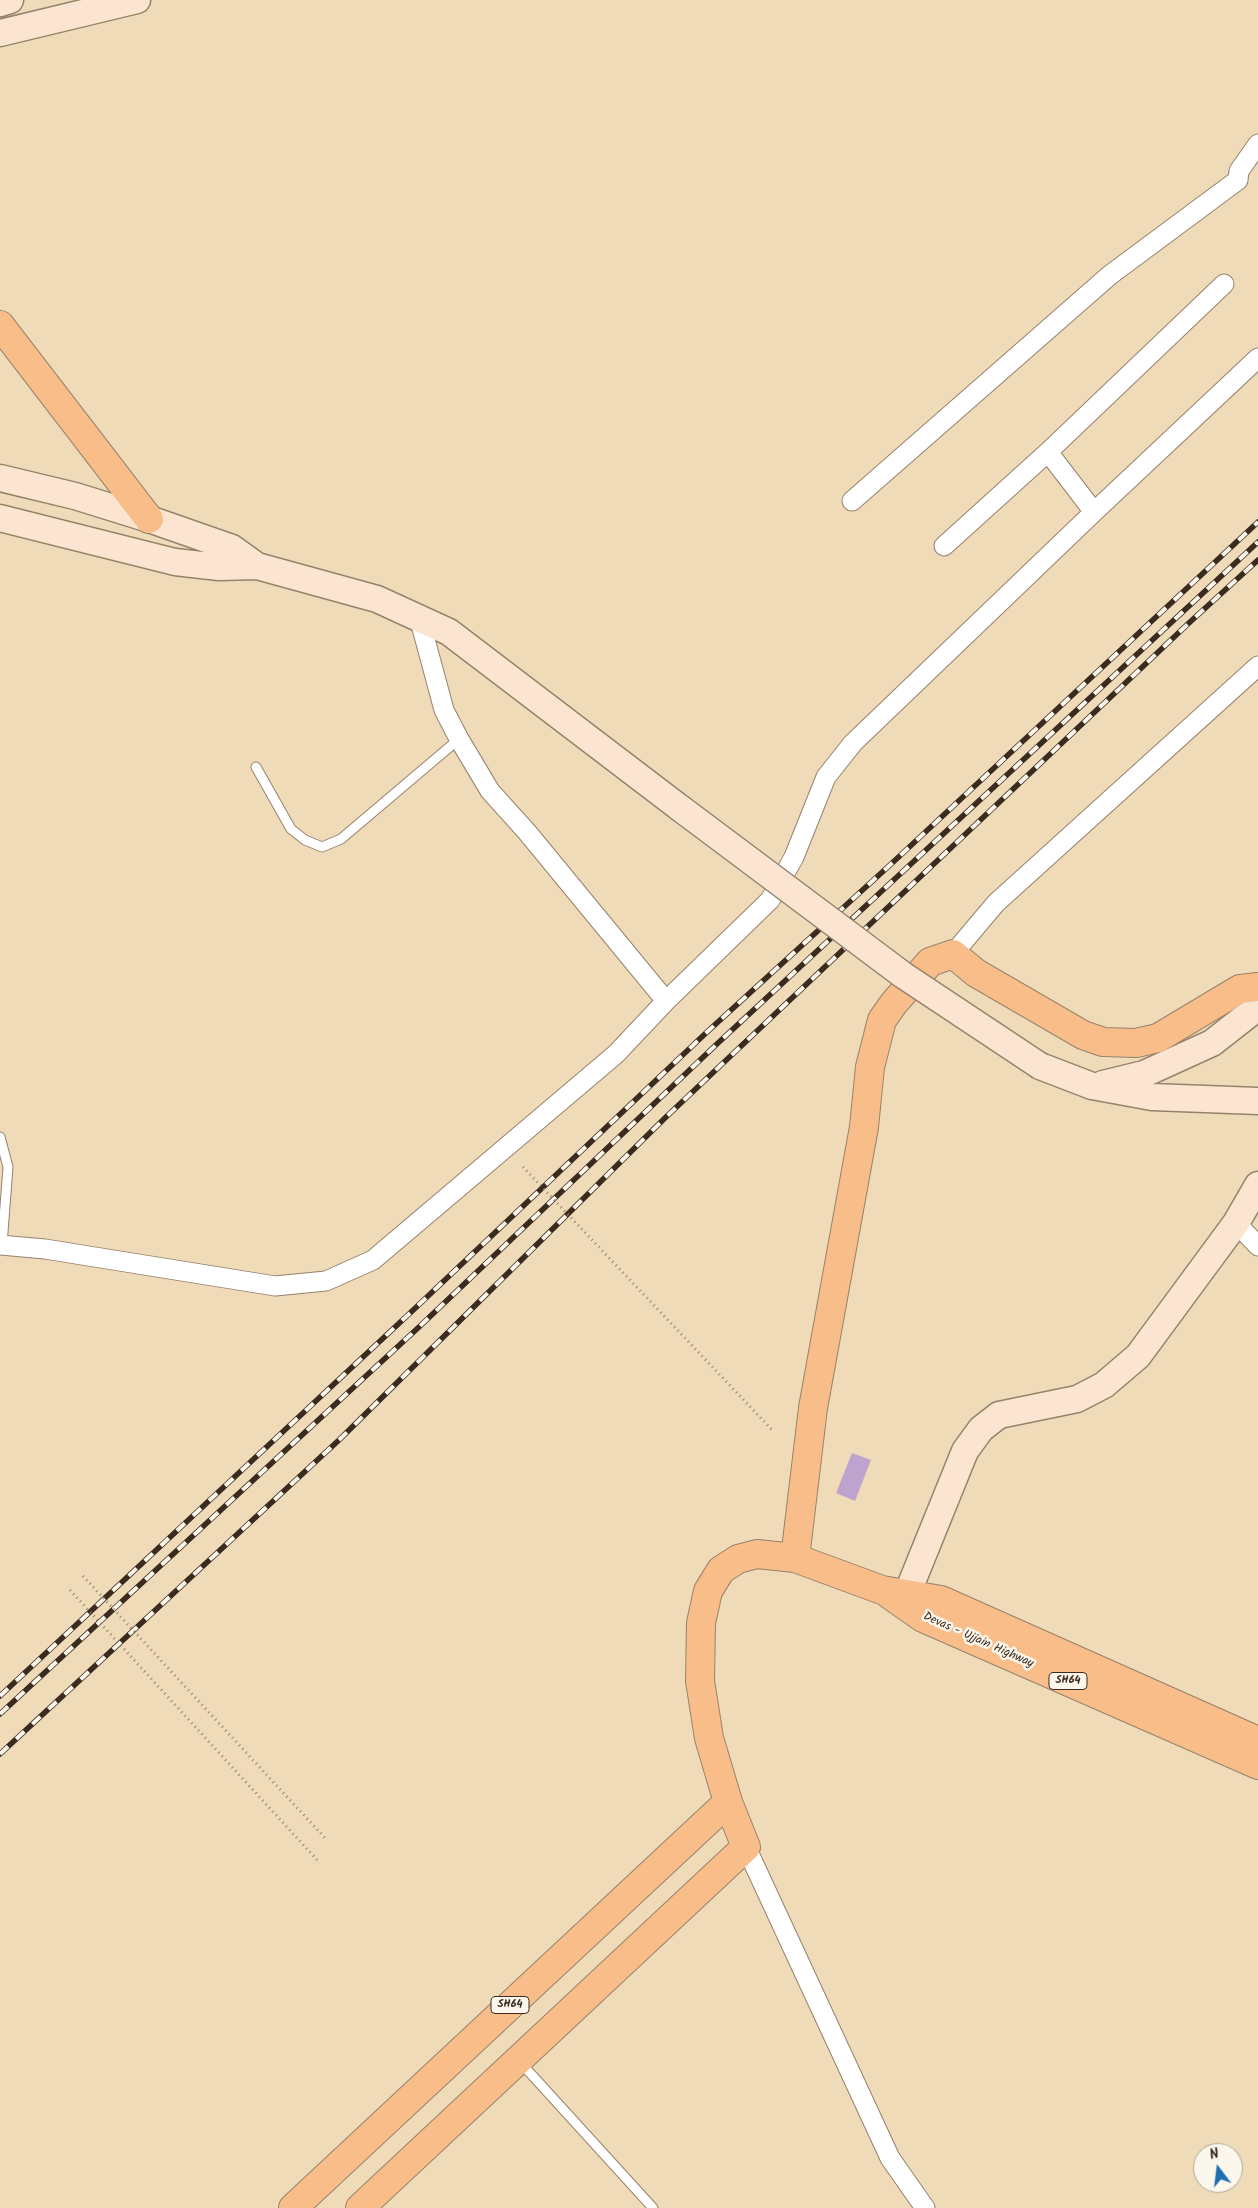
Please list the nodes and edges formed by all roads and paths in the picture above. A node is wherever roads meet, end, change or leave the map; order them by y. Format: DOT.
graph roads {
  1 [pos="10,0"];
  2 [pos="136,0"];
  3 [pos="0,2"];
  4 [pos="0,33"];
  5 [pos="1258,144"];
  6 [pos="1224,284"];
  7 [pos="0,325"];
  8 [pos="1258,358"];
  9 [pos="1048,452"];
  10 [pos="0,478"];
  11 [pos="852,501"];
  12 [pos="1094,512"];
  13 [pos="0,518"];
  14 [pos="149,520"];
  15 [pos="944,546"];
  16 [pos="257,566"];
  17 [pos="419,617"];
  18 [pos="1258,666"];
  19 [pos="459,739"];
  20 [pos="256,767"];
  21 [pos="952,954"];
  22 [pos="1258,987"];
  23 [pos="666,1001"];
  24 [pos="1258,1006"];
  25 [pos="1092,1086"];
  26 [pos="1258,1101"];
  27 [pos="0,1137"];
  28 [pos="523,1167"];
  29 [pos="1258,1186"];
  30 [pos="1236,1224"];
  31 [pos="1,1245"];
  32 [pos="1258,1246"];
  33 [pos="774,1432"];
  34 [pos="795,1558"];
  35 [pos="84,1576"];
  36 [pos="70,1590"];
  37 [pos="897,1596"];
  38 [pos="1258,1742"];
  39 [pos="1258,1765"];
  40 [pos="728,1802"];
  41 [pos="325,1838"];
  42 [pos="746,1847"];
  43 [pos="320,1862"];
  44 [pos="518,2059"];
  45 [pos="293,2208"];
  46 [pos="360,2208"];
  47 [pos="653,2208"];
  48 [pos="925,2208"];
  1 -- 3 [label="main road"];
  2 -- 4 [label="main road"];
  5 -- 11 [label="street"];
  6 -- 9 [label="street"];
  7 -- 14 [label="main road"];
  8 -- 12 [label="street"];
  9 -- 12 [label="street"];
  9 -- 15 [label="street"];
  10 -- 14 [label="main road"];
  12 -- 23 [label="street"];
  13 -- 16 [label="main road"];
  14 -- 16 [label="main road"];
  16 -- 17 [label="main road"];
  17 -- 19 [label="street"];
  17 -- 25 [label="main road, bridge"];
  18 -- 21 [label="street"];
  19 -- 20 [label="lane"];
  19 -- 23 [label="street"];
  21 -- 22 [label="main road"];
  21 -- 34 [label="main road"];
  23 -- 31 [label="street"];
  24 -- 25 [label="main road"];
  25 -- 26 [label="main road"];
  27 -- 31 [label="lane"];
  28 -- 33 [label="path, bridge"];
  29 -- 30 [label="main road"];
  30 -- 32 [label="street"];
  30 -- 37 [label="main road"];
  34 -- 37 [label="main road, SH64"];
  34 -- 40 [label="main road, SH64"];
  35 -- 41 [label="path, bridge"];
  36 -- 43 [label="path, bridge"];
  37 -- 38 [label="main road, Devas - Ujjain Highway / SH64"];
  37 -- 39 [label="main road, Devas - Ujjain Highway / SH64"];
  40 -- 42 [label="main road, SH64"];
  40 -- 45 [label="main road, SH64"];
  42 -- 44 [label="main road"];
  42 -- 48 [label="street"];
  44 -- 46 [label="main road"];
  44 -- 47 [label="lane"];
}
